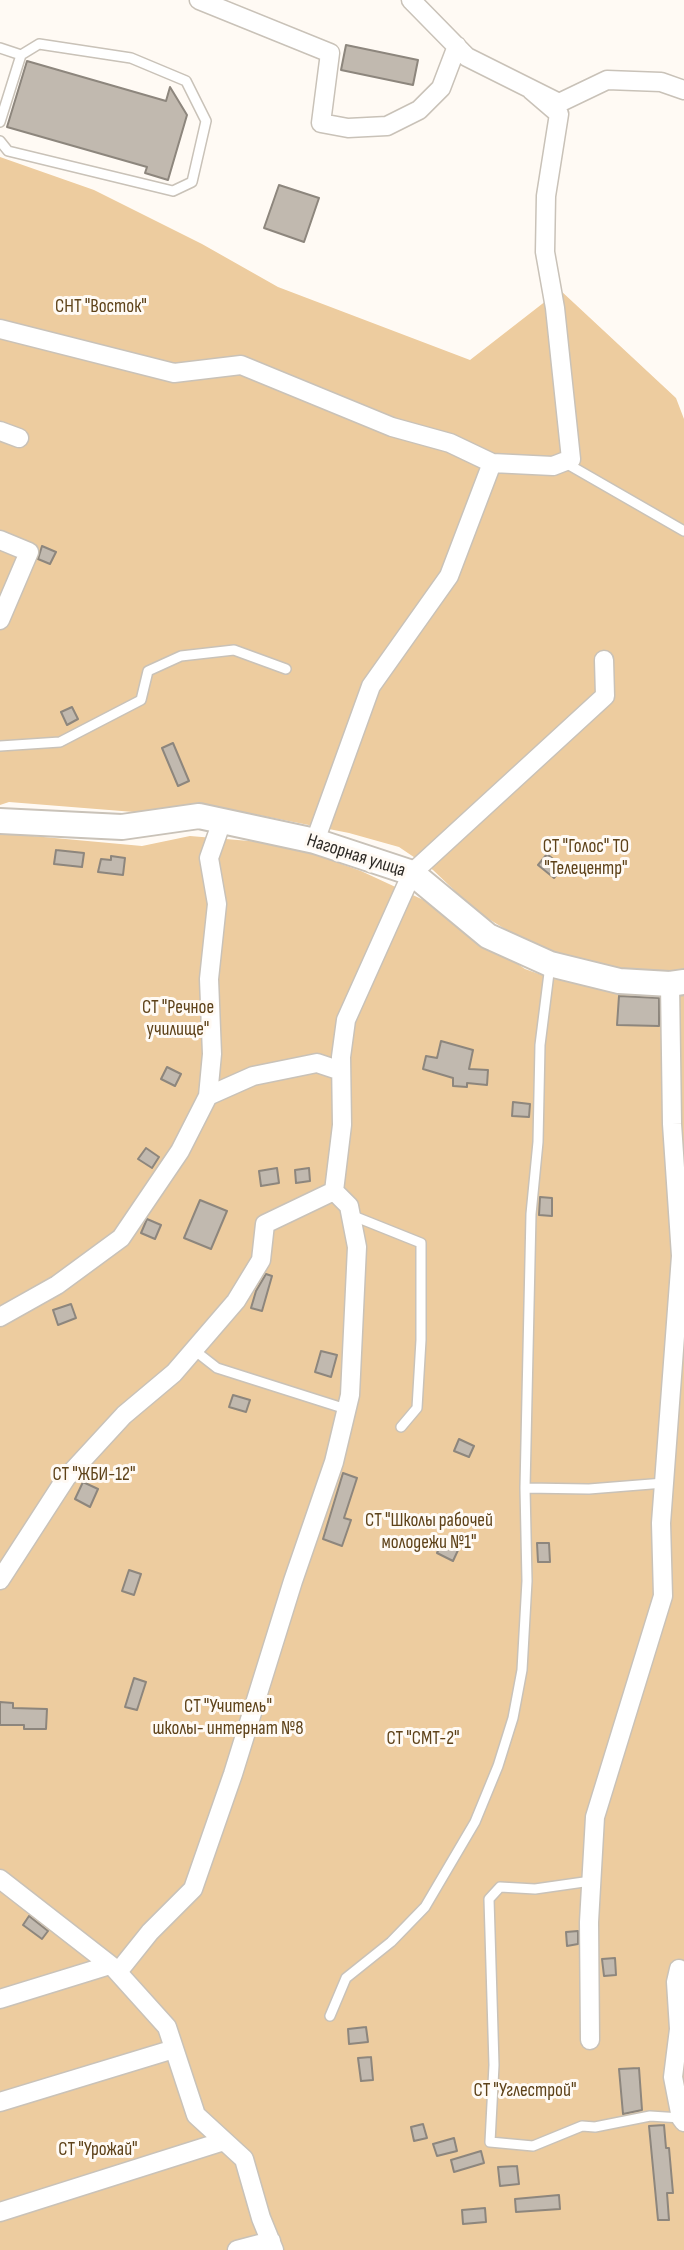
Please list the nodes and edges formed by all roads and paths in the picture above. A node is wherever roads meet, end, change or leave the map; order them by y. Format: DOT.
graph roads {
  1 [pos="200,0"];
  2 [pos="411,0"];
  3 [pos="457,46"];
  4 [pos="0,48"];
  5 [pos="21,55"];
  6 [pos="531,90"];
  7 [pos="684,90"];
  8 [pos="0,122"];
  9 [pos="0,141"];
  10 [pos="0,329"];
  11 [pos="0,431"];
  12 [pos="19,438"];
  13 [pos="563,462"];
  14 [pos="492,463"];
  15 [pos="684,531"];
  16 [pos="0,540"];
  17 [pos="0,621"];
  18 [pos="604,660"];
  19 [pos="286,669"];
  20 [pos="0,746"];
  21 [pos="0,821"];
  22 [pos="222,821"];
  23 [pos="315,841"];
  24 [pos="412,873"];
  25 [pos="550,964"];
  26 [pos="677,983"];
  27 [pos="341,1071"];
  28 [pos="208,1096"];
  29 [pos="334,1191"];
  30 [pos="351,1215"];
  31 [pos="0,1317"];
  32 [pos="194,1350"];
  33 [pos="346,1409"];
  34 [pos="401,1427"];
  35 [pos="664,1483"];
  36 [pos="525,1488"];
  37 [pos="0,1580"];
  38 [pos="0,1879"];
  39 [pos="592,1881"];
  40 [pos="8,1894"];
  41 [pos="114,1968"];
  42 [pos="679,1969"];
  43 [pos="0,1998"];
  44 [pos="330,2016"];
  45 [pos="590,2040"];
  46 [pos="174,2049"];
  47 [pos="0,2102"];
  48 [pos="683,2120"];
  49 [pos="224,2141"];
  50 [pos="0,2212"];
  51 [pos="273,2245"];
  52 [pos="237,2250"];
  1 -- 3 [label="street"];
  2 -- 3 [label="street"];
  3 -- 6 [label="street"];
  4 -- 5 [label="lane"];
  5 -- 8 [label="lane"];
  5 -- 9 [label="lane"];
  6 -- 7 [label="street"];
  6 -- 13 [label="street"];
  10 -- 14 [label="street"];
  11 -- 12 [label="street"];
  13 -- 14 [label="street"];
  13 -- 15 [label="lane"];
  14 -- 23 [label="street"];
  16 -- 17 [label="street"];
  18 -- 24 [label="street"];
  19 -- 20 [label="lane"];
  21 -- 22 [label="street, Нагорная улица"];
  22 -- 23 [label="street, Нагорная улица"];
  22 -- 28 [label="street"];
  23 -- 24 [label="street, Нагорная улица"];
  24 -- 25 [label="street, Нагорная улица"];
  24 -- 27 [label="street"];
  25 -- 26 [label="street, Нагорная улица"];
  25 -- 36 [label="lane"];
  26 -- 35 [label="street"];
  27 -- 28 [label="street"];
  27 -- 29 [label="street"];
  28 -- 31 [label="street"];
  29 -- 30 [label="street"];
  29 -- 32 [label="street"];
  30 -- 33 [label="street"];
  30 -- 34 [label="lane"];
  32 -- 33 [label="lane"];
  32 -- 37 [label="street"];
  33 -- 41 [label="street"];
  35 -- 36 [label="lane"];
  35 -- 39 [label="street"];
  36 -- 44 [label="lane"];
  38 -- 40 [label="street"];
  39 -- 45 [label="street"];
  39 -- 48 [label="lane"];
  40 -- 41 [label="street"];
  41 -- 43 [label="street"];
  41 -- 46 [label="street"];
  42 -- 48 [label="street"];
  46 -- 47 [label="street"];
  46 -- 49 [label="street"];
  49 -- 50 [label="street"];
  49 -- 51 [label="street"];
  51 -- 52 [label="street"];
}
